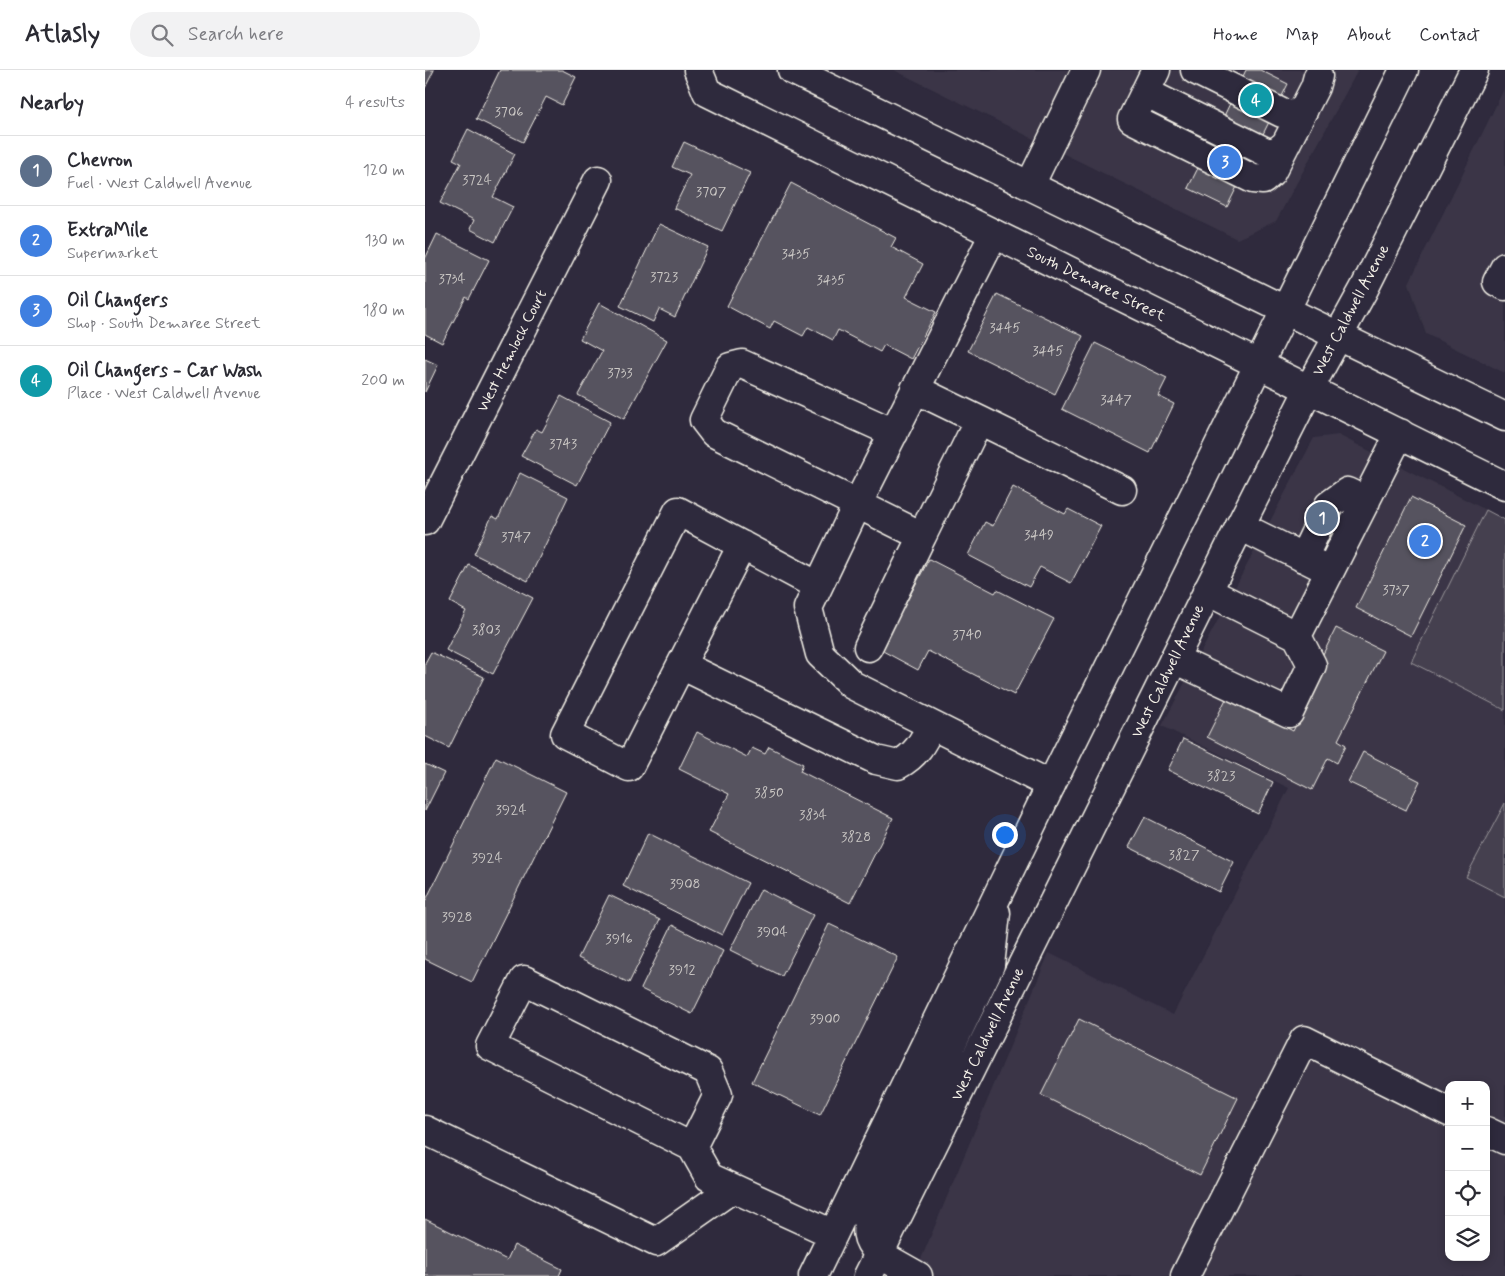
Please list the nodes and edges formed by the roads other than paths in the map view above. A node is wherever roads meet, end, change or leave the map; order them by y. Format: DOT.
graph roads {
  1 [pos="698,70"];
  2 [pos="792,70"];
  3 [pos="1086,70"];
  4 [pos="1195,70"];
  5 [pos="1235,70"];
  6 [pos="1404,70"];
  7 [pos="1474,70"];
  8 [pos="1312,83"];
  9 [pos="1147,89"];
  10 [pos="1282,152"];
  11 [pos="598,180"];
  12 [pos="1030,185"];
  13 [pos="994,234"];
  14 [pos="1505,267"];
  15 [pos="1505,286"];
  16 [pos="1285,309"];
  17 [pos="1339,335"];
  18 [pos="1258,363"];
  19 [pos="915,389"];
  20 [pos="1309,389"];
  21 [pos="1505,417"];
  22 [pos="979,420"];
  23 [pos="894,433"];
  24 [pos="1399,433"];
  25 [pos="1505,486"];
  26 [pos="1122,490"];
  27 [pos="1366,501"];
  28 [pos="857,505"];
  29 [pos="1329,505"];
  30 [pos="425,521"];
  31 [pos="1240,526"];
  32 [pos="1316,531"];
  33 [pos="922,536"];
  34 [pos="742,545"];
  35 [pos="1303,558"];
  36 [pos="1330,571"];
  37 [pos="818,586"];
  38 [pos="1207,592"];
  39 [pos="1297,636"];
  40 [pos="868,647"];
  41 [pos="1174,658"];
  42 [pos="681,665"];
  43 [pos="931,725"];
  44 [pos="1051,785"];
  45 [pos="997,894"];
  46 [pos="1445,1110"];
  47 [pos="425,1130"];
  48 [pos="1490,1133"];
  49 [pos="1505,1140"];
  50 [pos="692,1147"];
  51 [pos="733,1188"];
  52 [pos="833,1234"];
  53 [pos="873,1265"];
  54 [pos="813,1276"];
  55 [pos="918,1276"];
  56 [pos="1185,1276"];
  1 -- 13 [label="main road, South Demaree Street"];
  2 -- 12 [label="main road"];
  3 -- 12 [label="main road"];
  4 -- 8 [label="main road"];
  5 -- 8 [label="main road"];
  6 -- 16 [label="main road"];
  7 -- 17 [label="main road, West Caldwell Avenue"];
  8 -- 10 [label="main road"];
  9 -- 10 [label="main road"];
  9 -- 10 [label="main road"];
  11 -- 30 [label="main road, West Hemlock Court"];
  12 -- 16 [label="main road"];
  13 -- 18 [label="main road, South Demaree Street"];
  13 -- 19 [label="main road"];
  14 -- 15 [label="main road"];
  16 -- 17 [label="main road"];
  16 -- 18 [label="main road"];
  17 -- 20 [label="main road, West Caldwell Avenue"];
  17 -- 21 [label="main road"];
  18 -- 20 [label="main road, South Demaree Street"];
  18 -- 44 [label="main road"];
  19 -- 22 [label="main road"];
  19 -- 23 [label="main road"];
  20 -- 24 [label="main road, South Demaree Street"];
  20 -- 31 [label="main road, West Caldwell Avenue"];
  22 -- 26 [label="main road"];
  22 -- 33 [label="main road"];
  23 -- 28 [label="main road"];
  23 -- 28 [label="main road"];
  24 -- 25 [label="main road, South Demaree Street"];
  24 -- 27 [label="main road"];
  27 -- 29 [label="main road"];
  27 -- 36 [label="main road"];
  28 -- 33 [label="main road"];
  28 -- 37 [label="main road"];
  31 -- 35 [label="main road"];
  31 -- 38 [label="main road, West Caldwell Avenue"];
  32 -- 35 [label="main road"];
  33 -- 40 [label="main road"];
  34 -- 37 [label="main road"];
  34 -- 42 [label="main road"];
  34 -- 42 [label="main road"];
  35 -- 36 [label="main road"];
  36 -- 39 [label="main road"];
  37 -- 43 [label="main road"];
  38 -- 39 [label="main road"];
  38 -- 41 [label="main road, West Caldwell Avenue"];
  39 -- 41 [label="main road"];
  41 -- 53 [label="main road, West Caldwell Avenue"];
  42 -- 43 [label="main road"];
  43 -- 44 [label="main road"];
  44 -- 45 [label="main road"];
  45 -- 52 [label="main road"];
  45 -- 53 [label="main road"];
  46 -- 56 [label="main road"];
  47 -- 51 [label="main road"];
  48 -- 49 [label="main road"];
  50 -- 50 [label="main road"];
  50 -- 51 [label="main road"];
  51 -- 52 [label="main road"];
  52 -- 54 [label="main road"];
  53 -- 55 [label="main road"];
}
